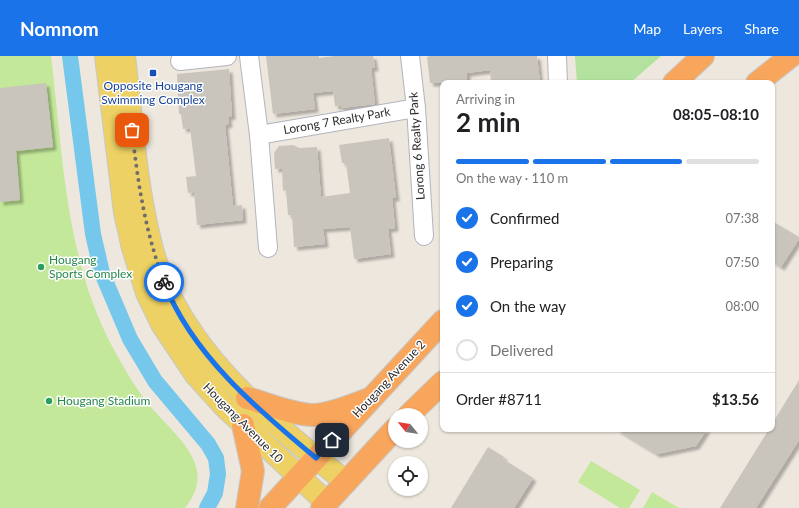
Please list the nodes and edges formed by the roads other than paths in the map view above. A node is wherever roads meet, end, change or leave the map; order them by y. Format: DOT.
graph roads {
  1 [pos="106,56"];
  2 [pos="124,56"];
  3 [pos="227,56"];
  4 [pos="249,56"];
  5 [pos="410,56"];
  6 [pos="557,56"];
  7 [pos="703,56"];
  8 [pos="791,56"];
  9 [pos="180,61"];
  10 [pos="558,80"];
  11 [pos="677,80"];
  12 [pos="761,80"];
  13 [pos="416,108"];
  14 [pos="259,135"];
  15 [pos="424,236"];
  16 [pos="268,248"];
  17 [pos="440,324"];
  18 [pos="440,385"];
  19 [pos="247,398"];
  20 [pos="372,398"];
  21 [pos="416,408"];
  22 [pos="243,425"];
  23 [pos="388,436"];
  24 [pos="316,458"];
  25 [pos="298,477"];
  26 [pos="345,481"];
  27 [pos="324,505"];
  28 [pos="247,508"];
  29 [pos="270,508"];
  1 -- 22 [label="main road, Hougang Avenue 10"];
  2 -- 19 [label="main road, Hougang Avenue 10"];
  3 -- 9 [label="street"];
  4 -- 14 [label="street"];
  5 -- 13 [label="street, Lorong 6 Realty Park"];
  6 -- 10 [label="street"];
  7 -- 11 [label="highway"];
  8 -- 12 [label="highway"];
  13 -- 14 [label="street, Lorong 7 Realty Park"];
  13 -- 15 [label="street, Lorong 6 Realty Park"];
  14 -- 16 [label="street"];
  17 -- 20 [label="highway, Hougang Avenue 2"];
  18 -- 21 [label="highway"];
  19 -- 20 [label="highway"];
  19 -- 24 [label="main road, Hougang Avenue 10"];
  20 -- 24 [label="highway, Hougang Avenue 2"];
  22 -- 25 [label="main road, Hougang Avenue 10"];
  22 -- 28 [label="highway"];
  23 -- 26 [label="highway"];
  24 -- 25 [label="highway, Hougang Avenue 2"];
  24 -- 26 [label="main road, Hougang Avenue 10"];
  25 -- 27 [label="main road, Hougang Avenue 10"];
  25 -- 29 [label="highway, Hougang Avenue 2"];
  26 -- 27 [label="highway"];
}
